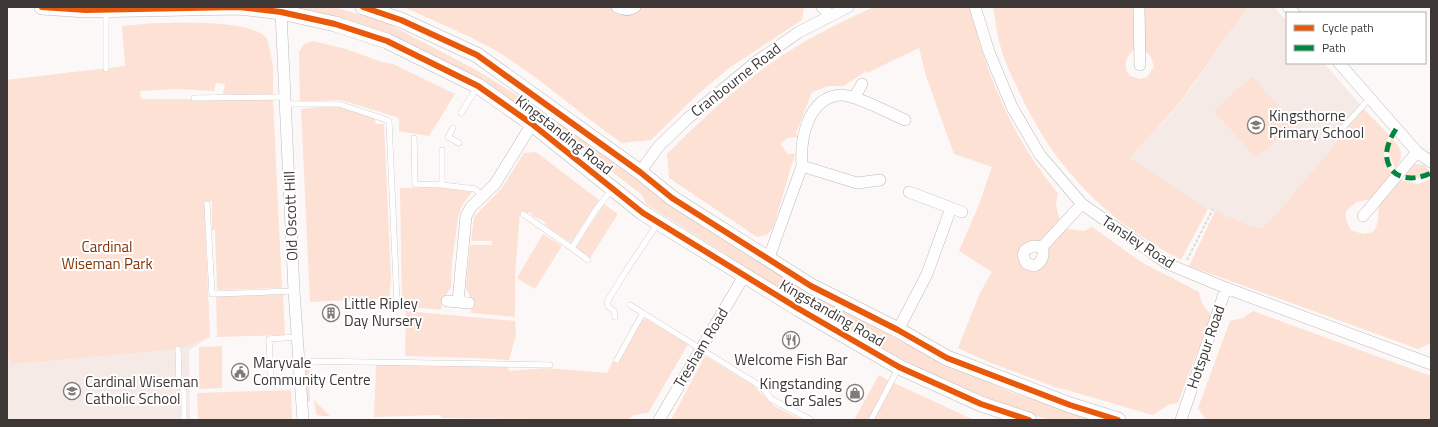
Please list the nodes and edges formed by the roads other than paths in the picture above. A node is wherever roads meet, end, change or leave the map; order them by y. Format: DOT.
graph roads {
  1 [pos="42,7"];
  2 [pos="363,7"];
  3 [pos="617,7"];
  4 [pos="635,7"];
  5 [pos="848,7"];
  6 [pos="975,7"];
  7 [pos="1139,7"];
  8 [pos="106,10"];
  9 [pos="826,11"];
  10 [pos="282,12"];
  11 [pos="1340,64"];
  12 [pos="1140,65"];
  13 [pos="106,69"];
  14 [pos="862,84"];
  15 [pos="478,86"];
  16 [pos="194,98"];
  17 [pos="854,98"];
  18 [pos="1370,98"];
  19 [pos="286,101"];
  20 [pos="547,104"];
  21 [pos="461,113"];
  22 [pos="906,120"];
  23 [pos="532,124"];
  24 [pos="453,128"];
  25 [pos="1335,136"];
  26 [pos="414,138"];
  27 [pos="459,143"];
  28 [pos="442,150"];
  29 [pos="1417,152"];
  30 [pos="1431,162"];
  31 [pos="802,166"];
  32 [pos="640,172"];
  33 [pos="880,180"];
  34 [pos="442,185"];
  35 [pos="612,189"];
  36 [pos="909,192"];
  37 [pos="483,196"];
  38 [pos="207,204"];
  39 [pos="1082,204"];
  40 [pos="950,208"];
  41 [pos="962,212"];
  42 [pos="523,214"];
  43 [pos="1363,216"];
  44 [pos="658,223"];
  45 [pos="1042,247"];
  46 [pos="572,248"];
  47 [pos="588,260"];
  48 [pos="768,260"];
  49 [pos="744,276"];
  50 [pos="1226,288"];
  51 [pos="294,291"];
  52 [pos="447,301"];
  53 [pos="397,303"];
  54 [pos="630,305"];
  55 [pos="643,313"];
  56 [pos="615,318"];
  57 [pos="898,330"];
  58 [pos="297,337"];
  59 [pos="178,349"];
  60 [pos="701,349"];
  61 [pos="617,360"];
  62 [pos="298,361"];
  63 [pos="1431,363"];
  64 [pos="550,365"];
  65 [pos="899,366"];
  66 [pos="271,377"];
  67 [pos="184,420"];
  68 [pos="303,420"];
  69 [pos="659,420"];
  70 [pos="811,420"];
  71 [pos="871,420"];
  72 [pos="1029,420"];
  73 [pos="1118,420"];
  74 [pos="1182,420"];
  1 -- 8 [label="main road, Kingstanding Road"];
  2 -- 20 [label="main road, Kingstanding Road"];
  3 -- 4 [label="street"];
  5 -- 9 [label="street, Cranbourne Road"];
  6 -- 39 [label="street, Tansley Road"];
  7 -- 12 [label="street"];
  8 -- 10 [label="main road, Kingstanding Road"];
  8 -- 13 [label="lane"];
  9 -- 32 [label="street, Cranbourne Road"];
  10 -- 15 [label="main road, Kingstanding Road"];
  10 -- 19 [label="street, Old Oscott Hill"];
  11 -- 18 [label="street"];
  14 -- 17 [label="street"];
  15 -- 21 [label="lane"];
  15 -- 23 [label="main road, Kingstanding Road"];
  16 -- 19 [label="lane"];
  17 -- 22 [label="street"];
  17 -- 31 [label="street"];
  18 -- 25 [label="lane"];
  18 -- 29 [label="street"];
  19 -- 51 [label="street, Old Oscott Hill"];
  19 -- 53 [label="lane"];
  20 -- 23 [label="main road"];
  20 -- 32 [label="main road, Kingstanding Road"];
  23 -- 35 [label="main road, Kingstanding Road"];
  23 -- 37 [label="street"];
  24 -- 27 [label="lane"];
  26 -- 34 [label="lane"];
  28 -- 34 [label="lane"];
  29 -- 30 [label="street"];
  29 -- 43 [label="street"];
  31 -- 33 [label="street"];
  31 -- 48 [label="street"];
  32 -- 48 [label="main road, Kingstanding Road"];
  34 -- 37 [label="lane"];
  35 -- 44 [label="main road, Kingstanding Road"];
  35 -- 46 [label="lane"];
  36 -- 40 [label="street"];
  37 -- 52 [label="street"];
  38 -- 51 [label="lane"];
  39 -- 45 [label="street"];
  39 -- 50 [label="street, Tansley Road"];
  40 -- 41 [label="street"];
  40 -- 57 [label="street"];
  42 -- 46 [label="lane"];
  44 -- 49 [label="main road, Kingstanding Road"];
  44 -- 56 [label="lane"];
  46 -- 47 [label="lane"];
  48 -- 57 [label="main road, Kingstanding Road"];
  49 -- 60 [label="street, Tresham Road"];
  49 -- 65 [label="main road, Kingstanding Road"];
  50 -- 63 [label="street, Tansley Road"];
  50 -- 74 [label="street, Hotspur Road"];
  51 -- 58 [label="street, Old Oscott Hill"];
  54 -- 55 [label="lane"];
  55 -- 60 [label="lane"];
  55 -- 61 [label="lane"];
  57 -- 73 [label="main road, Kingstanding Road"];
  58 -- 62 [label="street, Old Oscott Hill"];
  58 -- 66 [label="lane"];
  59 -- 67 [label="lane"];
  60 -- 69 [label="street, Tresham Road"];
  60 -- 70 [label="lane"];
  62 -- 64 [label="lane"];
  62 -- 68 [label="street, Old Oscott Hill"];
  65 -- 71 [label="lane"];
  65 -- 72 [label="main road, Kingstanding Road"];
}
